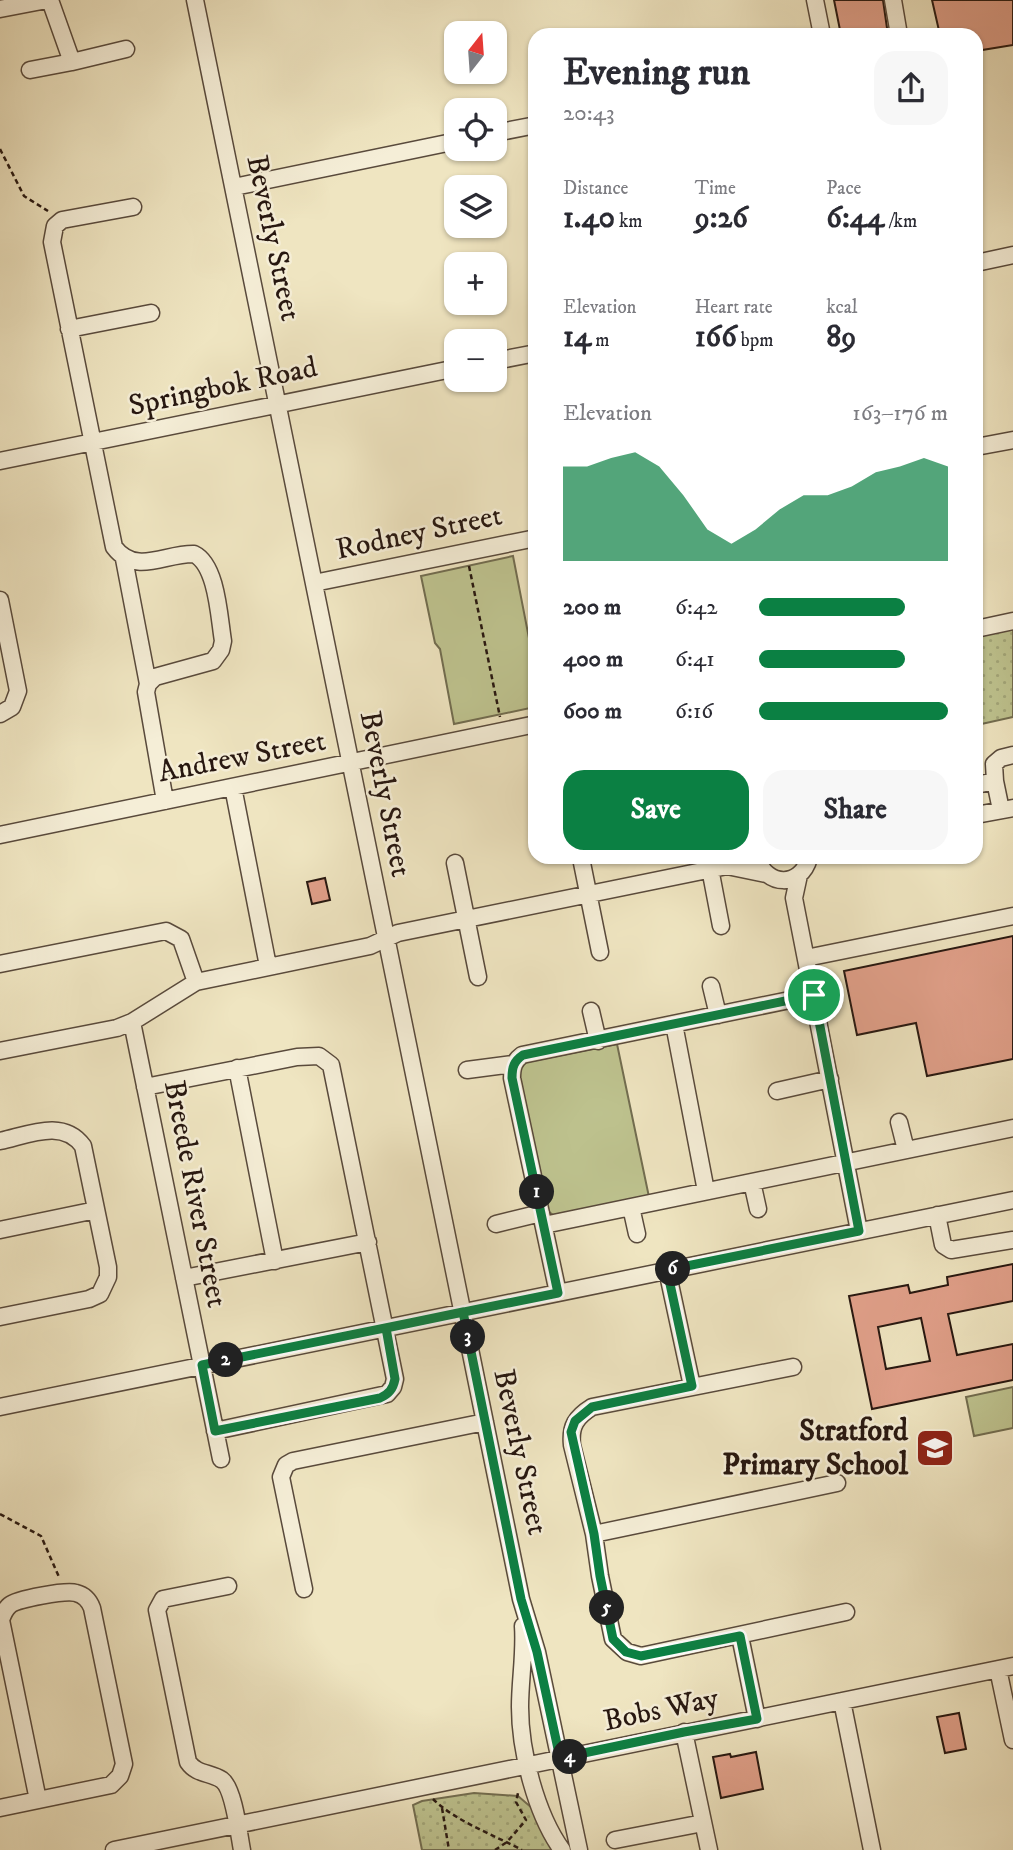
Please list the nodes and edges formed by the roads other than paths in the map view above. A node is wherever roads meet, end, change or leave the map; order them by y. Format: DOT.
graph roads {
  1 [pos="49,0"];
  2 [pos="195,0"];
  3 [pos="815,0"];
  4 [pos="893,0"];
  5 [pos="0,9"];
  6 [pos="821,28"];
  7 [pos="898,28"];
  8 [pos="127,49"];
  9 [pos="72,62"];
  10 [pos="30,70"];
  11 [pos="528,127"];
  12 [pos="507,131"];
  13 [pos="444,144"];
  14 [pos="234,187"];
  15 [pos="132,206"];
  16 [pos="1013,255"];
  17 [pos="983,261"];
  18 [pos="151,313"];
  19 [pos="69,329"];
  20 [pos="528,355"];
  21 [pos="507,359"];
  22 [pos="444,371"];
  23 [pos="278,404"];
  24 [pos="1013,440"];
  25 [pos="92,443"];
  26 [pos="983,446"];
  27 [pos="0,461"];
  28 [pos="528,540"];
  29 [pos="124,559"];
  30 [pos="314,583"];
  31 [pos="0,600"];
  32 [pos="1013,621"];
  33 [pos="983,627"];
  34 [pos="148,684"];
  35 [pos="0,714"];
  36 [pos="528,726"];
  37 [pos="1013,755"];
  38 [pos="351,764"];
  39 [pos="995,781"];
  40 [pos="983,784"];
  41 [pos="233,787"];
  42 [pos="165,800"];
  43 [pos="1007,809"];
  44 [pos="983,814"];
  45 [pos="0,835"];
  46 [pos="455,863"];
  47 [pos="582,864"];
  48 [pos="705,864"];
  49 [pos="709,864"];
  50 [pos="738,864"];
  51 [pos="761,864"];
  52 [pos="808,864"];
  53 [pos="770,876"];
  54 [pos="589,894"];
  55 [pos="794,898"];
  56 [pos="1013,916"];
  57 [pos="466,919"];
  58 [pos="721,926"];
  59 [pos="386,939"];
  60 [pos="600,952"];
  61 [pos="806,958"];
  62 [pos="0,964"];
  63 [pos="268,966"];
  64 [pos="478,977"];
  65 [pos="196,982"];
  66 [pos="711,986"];
  67 [pos="814,995"];
  68 [pos="591,1011"];
  69 [pos="718,1015"];
  70 [pos="132,1022"];
  71 [pos="674,1024"];
  72 [pos="598,1041"];
  73 [pos="0,1052"];
  74 [pos="513,1064"];
  75 [pos="237,1068"];
  76 [pos="467,1070"];
  77 [pos="830,1079"];
  78 [pos="145,1087"];
  79 [pos="777,1091"];
  80 [pos="898,1122"];
  81 [pos="1013,1128"];
  82 [pos="0,1140"];
  83 [pos="906,1150"];
  84 [pos="846,1162"];
  85 [pos="752,1182"];
  86 [pos="706,1191"];
  87 [pos="1013,1200"];
  88 [pos="631,1207"];
  89 [pos="758,1209"];
  90 [pos="96,1210"];
  91 [pos="937,1215"];
  92 [pos="542,1219"];
  93 [pos="496,1224"];
  94 [pos="0,1230"];
  95 [pos="859,1231"];
  96 [pos="637,1234"];
  97 [pos="1013,1240"];
  98 [pos="368,1242"];
  99 [pos="275,1261"];
  100 [pos="667,1270"];
  101 [pos="184,1278"];
  102 [pos="558,1293"];
  103 [pos="463,1312"];
  104 [pos="0,1317"];
  105 [pos="386,1328"];
  106 [pos="202,1365"];
  107 [pos="793,1367"];
  108 [pos="692,1386"];
  109 [pos="0,1407"];
  110 [pos="485,1422"];
  111 [pos="215,1431"];
  112 [pos="221,1459"];
  113 [pos="837,1483"];
  114 [pos="594,1534"];
  115 [pos="228,1586"];
  116 [pos="304,1589"];
  117 [pos="521,1599"];
  118 [pos="846,1612"];
  119 [pos="740,1636"];
  120 [pos="1005,1667"];
  121 [pos="17,1699"];
  122 [pos="842,1701"];
  123 [pos="0,1702"];
  124 [pos="757,1719"];
  125 [pos="684,1732"];
  126 [pos="1013,1740"];
  127 [pos="560,1758"];
  128 [pos="528,1765"];
  129 [pos="38,1800"];
  130 [pos="0,1808"];
  131 [pos="703,1823"];
  132 [pos="237,1825"];
  133 [pos="615,1840"];
  134 [pos="114,1850"];
  135 [pos="242,1850"];
  136 [pos="562,1850"];
  137 [pos="579,1850"];
  138 [pos="709,1850"];
  139 [pos="872,1850"];
  1 -- 5 [label="street"];
  1 -- 9 [label="street"];
  2 -- 14 [label="street, Beverly Street"];
  3 -- 6 [label="street"];
  4 -- 7 [label="street"];
  8 -- 9 [label="street"];
  9 -- 10 [label="street"];
  11 -- 12 [label="street"];
  13 -- 14 [label="street"];
  14 -- 23 [label="street, Beverly Street"];
  15 -- 19 [label="street"];
  16 -- 17 [label="street"];
  18 -- 19 [label="street"];
  19 -- 25 [label="street"];
  20 -- 21 [label="street"];
  22 -- 23 [label="street, Springbok Road"];
  23 -- 25 [label="street, Springbok Road"];
  23 -- 30 [label="street, Beverly Street"];
  24 -- 26 [label="street"];
  25 -- 27 [label="street, Springbok Road"];
  25 -- 29 [label="street"];
  28 -- 30 [label="street, Rodney Street"];
  29 -- 34 [label="street"];
  29 -- 34 [label="street"];
  30 -- 38 [label="street, Beverly Street"];
  31 -- 35 [label="street"];
  32 -- 33 [label="street"];
  34 -- 42 [label="street"];
  36 -- 38 [label="street, Andrew Street"];
  37 -- 39 [label="street"];
  38 -- 41 [label="street, Andrew Street"];
  38 -- 59 [label="street, Beverly Street"];
  39 -- 40 [label="street"];
  39 -- 43 [label="street"];
  41 -- 42 [label="street, Andrew Street"];
  41 -- 63 [label="street"];
  42 -- 45 [label="street, Andrew Street"];
  43 -- 44 [label="street"];
  46 -- 57 [label="street"];
  47 -- 54 [label="street"];
  48 -- 54 [label="street"];
  49 -- 58 [label="street"];
  50 -- 53 [label="street"];
  51 -- 53 [label="street"];
  52 -- 53 [label="street"];
  52 -- 55 [label="street"];
  53 -- 55 [label="street"];
  54 -- 57 [label="street"];
  54 -- 60 [label="street"];
  55 -- 61 [label="street"];
  56 -- 61 [label="street"];
  57 -- 59 [label="street"];
  57 -- 64 [label="street"];
  59 -- 63 [label="street"];
  59 -- 103 [label="street, Beverly Street"];
  61 -- 67 [label="street"];
  62 -- 65 [label="street"];
  63 -- 65 [label="street"];
  65 -- 70 [label="street"];
  66 -- 69 [label="street"];
  67 -- 69 [label="street"];
  67 -- 77 [label="street"];
  68 -- 72 [label="street"];
  69 -- 71 [label="street"];
  70 -- 73 [label="street"];
  70 -- 78 [label="street, Breede River Street"];
  71 -- 72 [label="street"];
  71 -- 86 [label="street"];
  72 -- 74 [label="street"];
  74 -- 76 [label="street"];
  74 -- 92 [label="street"];
  75 -- 78 [label="street"];
  75 -- 98 [label="street"];
  75 -- 99 [label="street"];
  77 -- 79 [label="street"];
  77 -- 84 [label="street"];
  78 -- 101 [label="street, Breede River Street"];
  80 -- 83 [label="street"];
  81 -- 83 [label="street"];
  82 -- 90 [label="street"];
  83 -- 84 [label="street"];
  84 -- 85 [label="street"];
  84 -- 95 [label="street"];
  85 -- 86 [label="street"];
  85 -- 89 [label="street"];
  86 -- 88 [label="street"];
  87 -- 91 [label="street"];
  88 -- 92 [label="street"];
  88 -- 96 [label="street"];
  90 -- 94 [label="street"];
  90 -- 104 [label="street"];
  91 -- 95 [label="street"];
  91 -- 97 [label="street"];
  92 -- 93 [label="street"];
  92 -- 102 [label="street"];
  95 -- 100 [label="street"];
  98 -- 99 [label="street"];
  98 -- 105 [label="street"];
  99 -- 101 [label="street"];
  100 -- 102 [label="street"];
  100 -- 108 [label="street"];
  101 -- 106 [label="street, Breede River Street"];
  102 -- 103 [label="street"];
  103 -- 105 [label="street"];
  103 -- 110 [label="street, Beverly Street"];
  105 -- 106 [label="street"];
  105 -- 111 [label="street"];
  106 -- 109 [label="street"];
  106 -- 111 [label="street, Breede River Street"];
  107 -- 108 [label="street"];
  108 -- 114 [label="street"];
  110 -- 116 [label="street"];
  110 -- 117 [label="street, Beverly Street"];
  111 -- 112 [label="street, Breede River Street"];
  113 -- 114 [label="street"];
  114 -- 119 [label="street"];
  115 -- 132 [label="street"];
  117 -- 127 [label="street, Beverly Street"];
  117 -- 128 [label="street, Beverly Street"];
  118 -- 119 [label="street"];
  119 -- 124 [label="street"];
  120 -- 122 [label="street, Bobs Way"];
  120 -- 126 [label="street"];
  121 -- 123 [label="street"];
  121 -- 129 [label="street"];
  121 -- 129 [label="street"];
  122 -- 124 [label="street, Bobs Way"];
  122 -- 139 [label="street"];
  124 -- 125 [label="street, Bobs Way"];
  125 -- 127 [label="street, Bobs Way"];
  125 -- 131 [label="street"];
  127 -- 128 [label="street, Bobs Way"];
  127 -- 137 [label="street, Beverly Street"];
  128 -- 132 [label="street, Bobs Way"];
  128 -- 136 [label="street, Beverly Street"];
  129 -- 130 [label="street"];
  131 -- 133 [label="street"];
  131 -- 138 [label="street"];
  132 -- 134 [label="street, Bobs Way"];
  132 -- 135 [label="street"];
}
